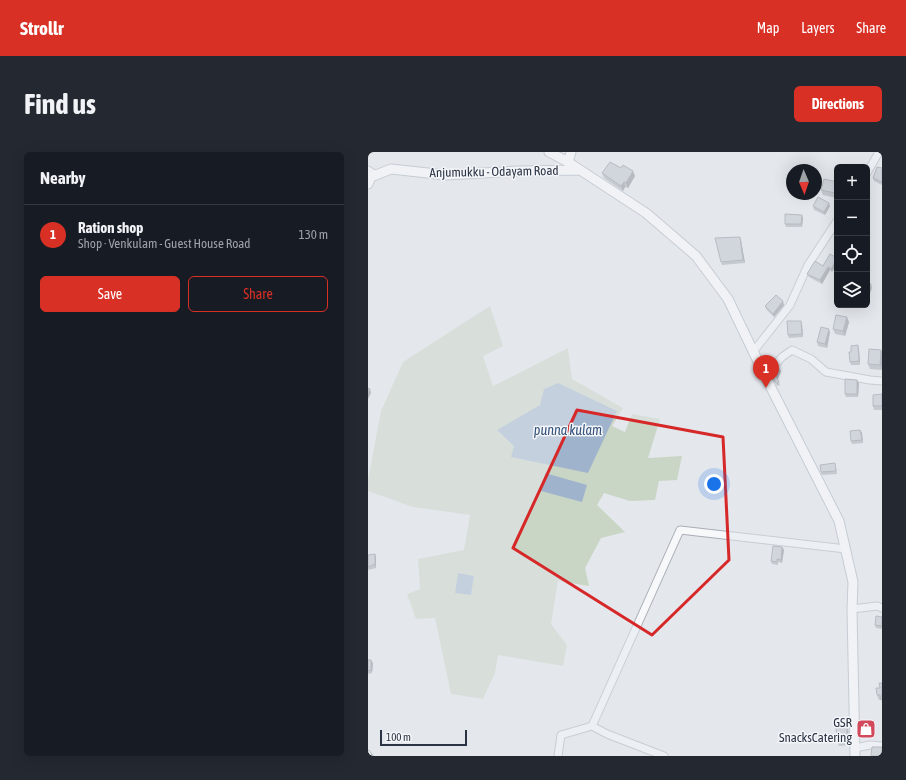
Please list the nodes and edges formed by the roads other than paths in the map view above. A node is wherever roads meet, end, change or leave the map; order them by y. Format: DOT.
graph roads {
  1 [pos="549,152"];
  2 [pos="571,152"];
  3 [pos="879,152"];
  4 [pos="568,162"];
  5 [pos="870,168"];
  6 [pos="579,170"];
  7 [pos="372,173"];
  8 [pos="368,184"];
  9 [pos="834,226"];
  10 [pos="753,352"];
  11 [pos="765,376"];
  12 [pos="882,381"];
  13 [pos="846,549"];
  14 [pos="882,608"];
  15 [pos="852,609"];
  16 [pos="592,726"];
  17 [pos="882,746"];
  18 [pos="855,752"];
  19 [pos="558,756"];
  20 [pos="664,756"];
  1 -- 4 [label="main road"];
  2 -- 4 [label="main road, Anjumukku - Odayam Road"];
  3 -- 5 [label="street"];
  4 -- 6 [label="main road"];
  6 -- 7 [label="main road, Anjumukku - Odayam Road"];
  6 -- 10 [label="main road"];
  7 -- 8 [label="main road, Anjumukku - Odayam Road"];
  9 -- 10 [label="street"];
  10 -- 11 [label="main road"];
  11 -- 12 [label="street"];
  11 -- 13 [label="main road"];
  13 -- 15 [label="main road"];
  13 -- 16 [label="street"];
  14 -- 15 [label="street"];
  15 -- 18 [label="main road"];
  16 -- 19 [label="street"];
  16 -- 20 [label="street"];
  17 -- 18 [label="street"];
}
